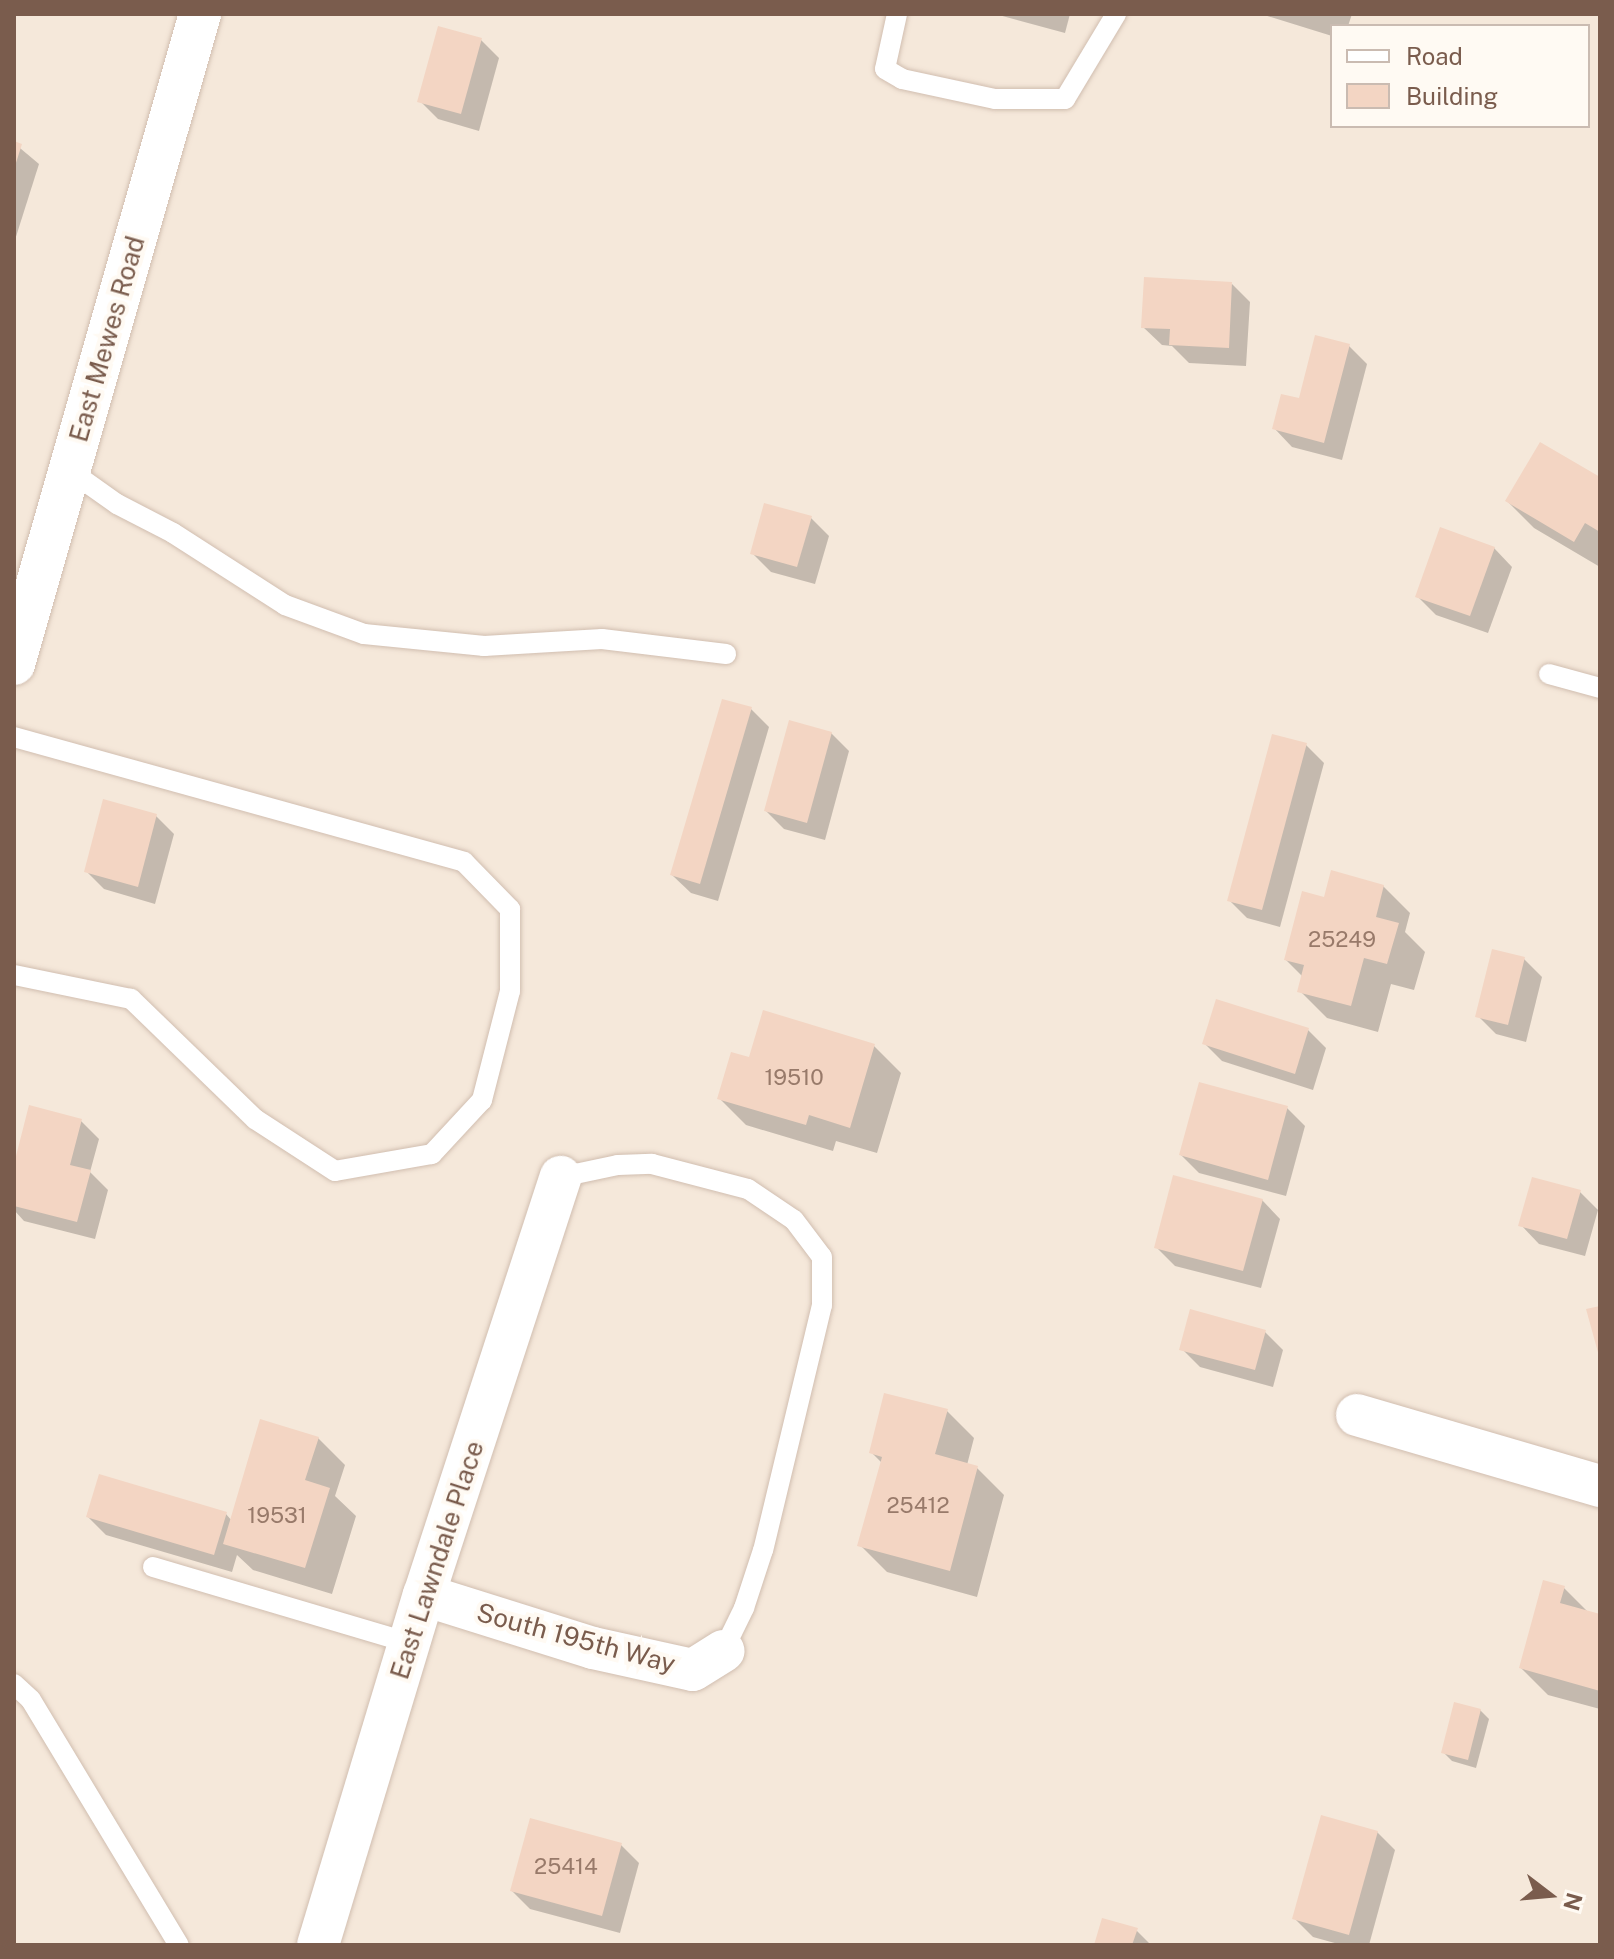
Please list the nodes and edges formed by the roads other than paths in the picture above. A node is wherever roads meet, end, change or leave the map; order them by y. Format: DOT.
graph roads {
  1 [pos="200,14"];
  2 [pos="897,14"];
  3 [pos="1116,14"];
  4 [pos="69,470"];
  5 [pos="726,654"];
  6 [pos="14,664"];
  7 [pos="1549,674"];
  8 [pos="1600,688"];
  9 [pos="14,737"];
  10 [pos="14,975"];
  11 [pos="561,1177"];
  12 [pos="1357,1415"];
  13 [pos="1600,1486"];
  14 [pos="153,1567"];
  15 [pos="424,1595"];
  16 [pos="410,1643"];
  17 [pos="723,1651"];
  18 [pos="14,1684"];
  19 [pos="179,1945"];
  20 [pos="318,1945"];
  1 -- 4 [label="street, East Mewes Road"];
  2 -- 3 [label="lane"];
  4 -- 5 [label="lane"];
  4 -- 6 [label="street, East Mewes Road"];
  7 -- 8 [label="lane"];
  9 -- 10 [label="lane"];
  11 -- 15 [label="street, East Lawndale Place"];
  11 -- 17 [label="lane"];
  12 -- 13 [label="street"];
  14 -- 16 [label="lane"];
  15 -- 16 [label="street, East Lawndale Place"];
  15 -- 17 [label="street, South 195th Way"];
  16 -- 20 [label="street, East Lawndale Place"];
  18 -- 19 [label="lane"];
}
